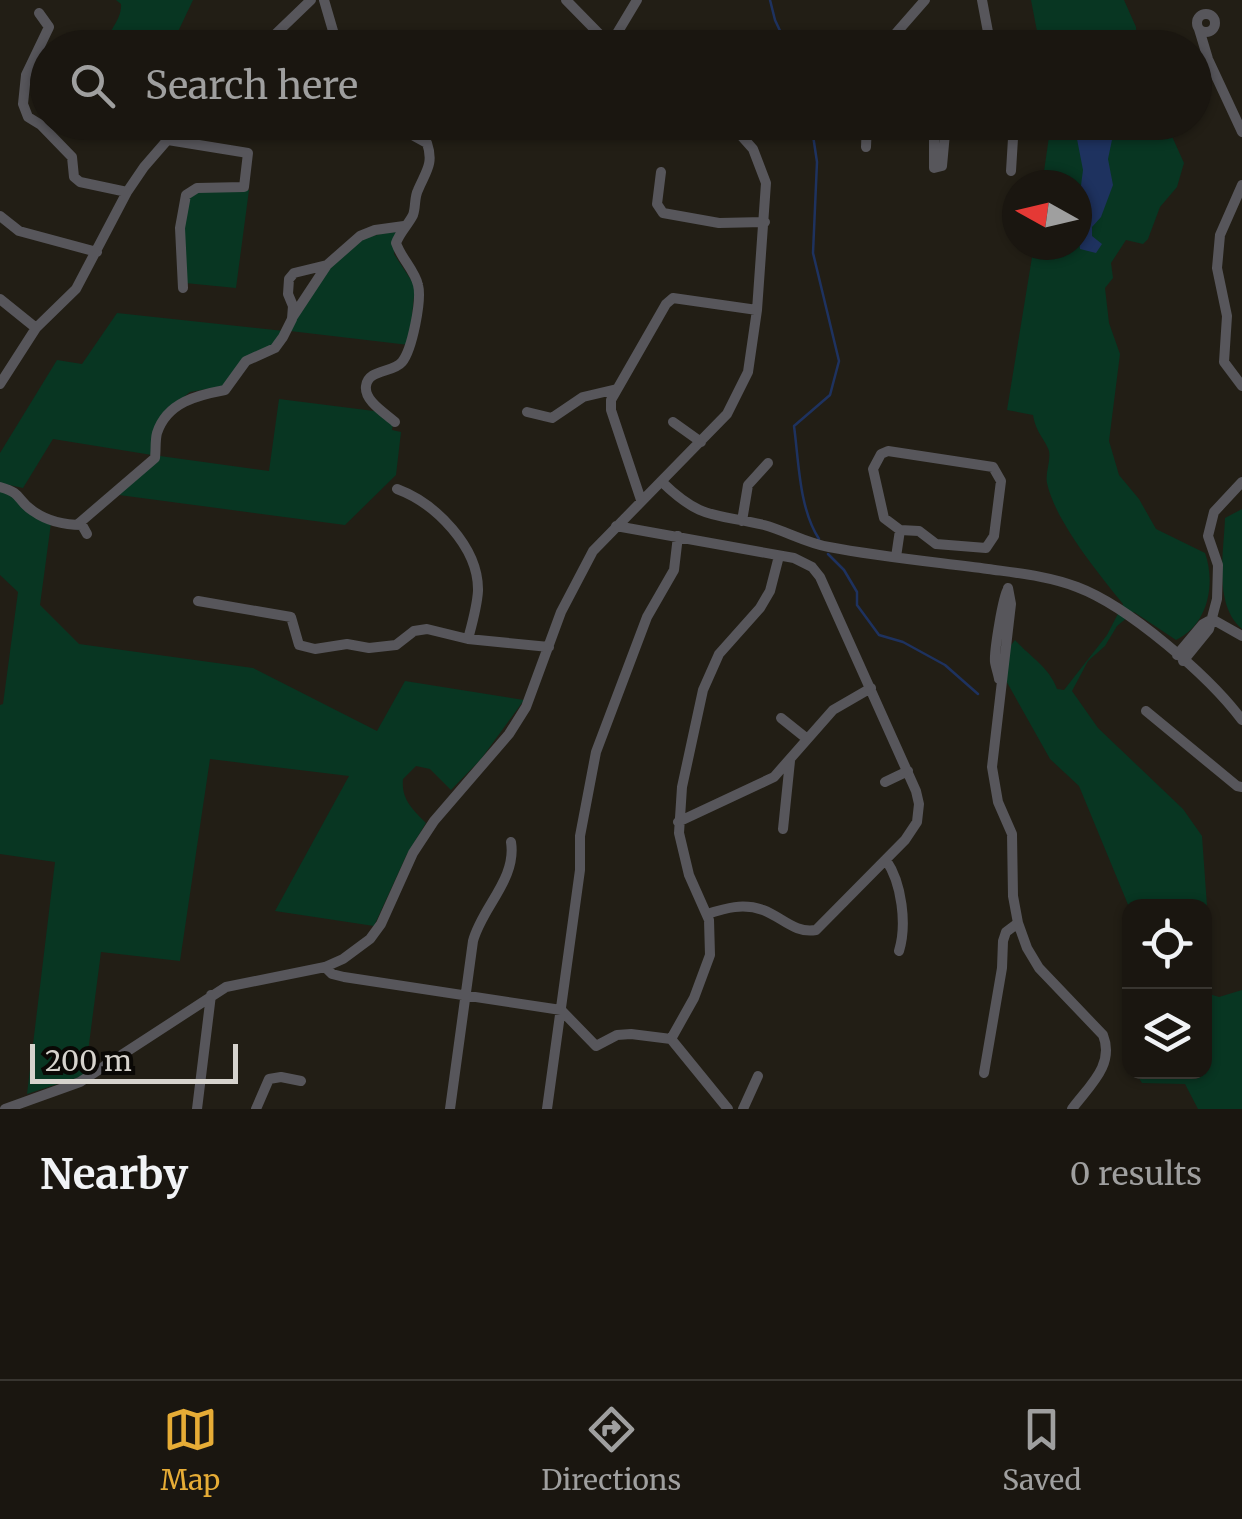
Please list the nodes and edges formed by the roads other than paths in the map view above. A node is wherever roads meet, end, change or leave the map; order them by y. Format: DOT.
graph roads {
  1 [pos="311,0"];
  2 [pos="324,0"];
  3 [pos="566,0"];
  4 [pos="637,0"];
  5 [pos="926,0"];
  6 [pos="982,0"];
  7 [pos="38,14"];
  8 [pos="48,30"];
  9 [pos="280,30"];
  10 [pos="333,30"];
  11 [pos="596,30"];
  12 [pos="621,30"];
  13 [pos="899,30"];
  14 [pos="988,30"];
  15 [pos="1212,67"];
  16 [pos="30,71"];
  17 [pos="30,118"];
  18 [pos="1242,132"];
  19 [pos="56,140"];
  20 [pos="168,140"];
  21 [pos="422,140"];
  22 [pos="748,140"];
  23 [pos="867,140"];
  24 [pos="934,140"];
  25 [pos="944,140"];
  26 [pos="1013,140"];
  27 [pos="866,147"];
  28 [pos="1011,170"];
  29 [pos="661,172"];
  30 [pos="1242,186"];
  31 [pos="127,192"];
  32 [pos="0,216"];
  33 [pos="765,222"];
  34 [pos="404,226"];
  35 [pos="97,252"];
  36 [pos="326,264"];
  37 [pos="183,288"];
  38 [pos="0,300"];
  39 [pos="758,310"];
  40 [pos="292,319"];
  41 [pos="36,328"];
  42 [pos="0,384"];
  43 [pos="1242,386"];
  44 [pos="617,389"];
  45 [pos="527,412"];
  46 [pos="395,422"];
  47 [pos="673,422"];
  48 [pos="701,442"];
  49 [pos="768,463"];
  50 [pos="662,482"];
  51 [pos="1242,482"];
  52 [pos="0,487"];
  53 [pos="397,490"];
  54 [pos="641,500"];
  55 [pos="742,521"];
  56 [pos="77,525"];
  57 [pos="616,526"];
  58 [pos="900,530"];
  59 [pos="87,534"];
  60 [pos="678,536"];
  61 [pos="779,556"];
  62 [pos="896,557"];
  63 [pos="1011,572"];
  64 [pos="198,601"];
  65 [pos="1212,619"];
  66 [pos="1242,636"];
  67 [pos="468,639"];
  68 [pos="548,646"];
  69 [pos="1180,658"];
  70 [pos="870,688"];
  71 [pos="1146,711"];
  72 [pos="782,718"];
  73 [pos="1242,720"];
  74 [pos="806,738"];
  75 [pos="790,760"];
  76 [pos="908,771"];
  77 [pos="885,782"];
  78 [pos="1242,787"];
  79 [pos="678,822"];
  80 [pos="783,829"];
  81 [pos="512,842"];
  82 [pos="886,860"];
  83 [pos="707,914"];
  84 [pos="1018,923"];
  85 [pos="899,951"];
  86 [pos="326,967"];
  87 [pos="211,995"];
  88 [pos="465,996"];
  89 [pos="561,1010"];
  90 [pos="671,1039"];
  91 [pos="984,1074"];
  92 [pos="758,1076"];
  93 [pos="301,1080"];
  94 [pos="6,1109"];
  95 [pos="197,1109"];
  96 [pos="256,1109"];
  97 [pos="450,1109"];
  98 [pos="546,1109"];
  99 [pos="728,1109"];
  100 [pos="743,1109"];
  101 [pos="1072,1109"];
  1 -- 9 [label="street"];
  2 -- 10 [label="street"];
  3 -- 11 [label="street"];
  4 -- 12 [label="street"];
  5 -- 13 [label="street"];
  6 -- 14 [label="street"];
  7 -- 8 [label="street"];
  15 -- 18 [label="street"];
  16 -- 17 [label="street"];
  19 -- 31 [label="street"];
  20 -- 31 [label="street"];
  20 -- 37 [label="street"];
  21 -- 34 [label="street"];
  22 -- 33 [label="street"];
  23 -- 27 [label="street"];
  24 -- 25 [label="street"];
  26 -- 28 [label="street"];
  29 -- 33 [label="street"];
  30 -- 43 [label="street"];
  31 -- 35 [label="street"];
  32 -- 35 [label="street"];
  33 -- 39 [label="street"];
  34 -- 36 [label="street"];
  34 -- 46 [label="street"];
  35 -- 41 [label="street"];
  36 -- 40 [label="street"];
  36 -- 40 [label="street"];
  38 -- 41 [label="street"];
  39 -- 44 [label="street"];
  39 -- 48 [label="street"];
  40 -- 56 [label="street"];
  41 -- 42 [label="street"];
  44 -- 45 [label="street"];
  44 -- 54 [label="street"];
  47 -- 48 [label="street"];
  48 -- 50 [label="street"];
  49 -- 55 [label="street"];
  50 -- 54 [label="street"];
  50 -- 55 [label="street"];
  51 -- 65 [label="street"];
  52 -- 56 [label="street"];
  53 -- 67 [label="street"];
  54 -- 57 [label="street"];
  55 -- 62 [label="street"];
  56 -- 59 [label="street"];
  57 -- 60 [label="street"];
  57 -- 68 [label="street"];
  58 -- 58 [label="street"];
  58 -- 62 [label="street"];
  60 -- 61 [label="street"];
  60 -- 89 [label="street"];
  61 -- 70 [label="street"];
  61 -- 79 [label="street"];
  62 -- 63 [label="street"];
  63 -- 69 [label="street"];
  63 -- 84 [label="street"];
  64 -- 67 [label="street"];
  65 -- 66 [label="street"];
  65 -- 69 [label="street"];
  67 -- 68 [label="street"];
  68 -- 86 [label="street"];
  69 -- 73 [label="street"];
  70 -- 74 [label="street"];
  70 -- 76 [label="street"];
  71 -- 78 [label="street"];
  72 -- 74 [label="street"];
  74 -- 75 [label="street"];
  75 -- 79 [label="street"];
  75 -- 80 [label="street"];
  76 -- 77 [label="street"];
  76 -- 82 [label="street"];
  79 -- 83 [label="street"];
  81 -- 88 [label="street"];
  82 -- 83 [label="street"];
  82 -- 85 [label="street"];
  83 -- 90 [label="street"];
  84 -- 91 [label="street"];
  84 -- 101 [label="street"];
  86 -- 87 [label="street"];
  86 -- 88 [label="street"];
  87 -- 94 [label="street"];
  87 -- 95 [label="street"];
  88 -- 89 [label="street"];
  88 -- 97 [label="street"];
  89 -- 90 [label="street"];
  89 -- 98 [label="street"];
  90 -- 99 [label="street"];
  92 -- 100 [label="street"];
  93 -- 96 [label="street"];
}
